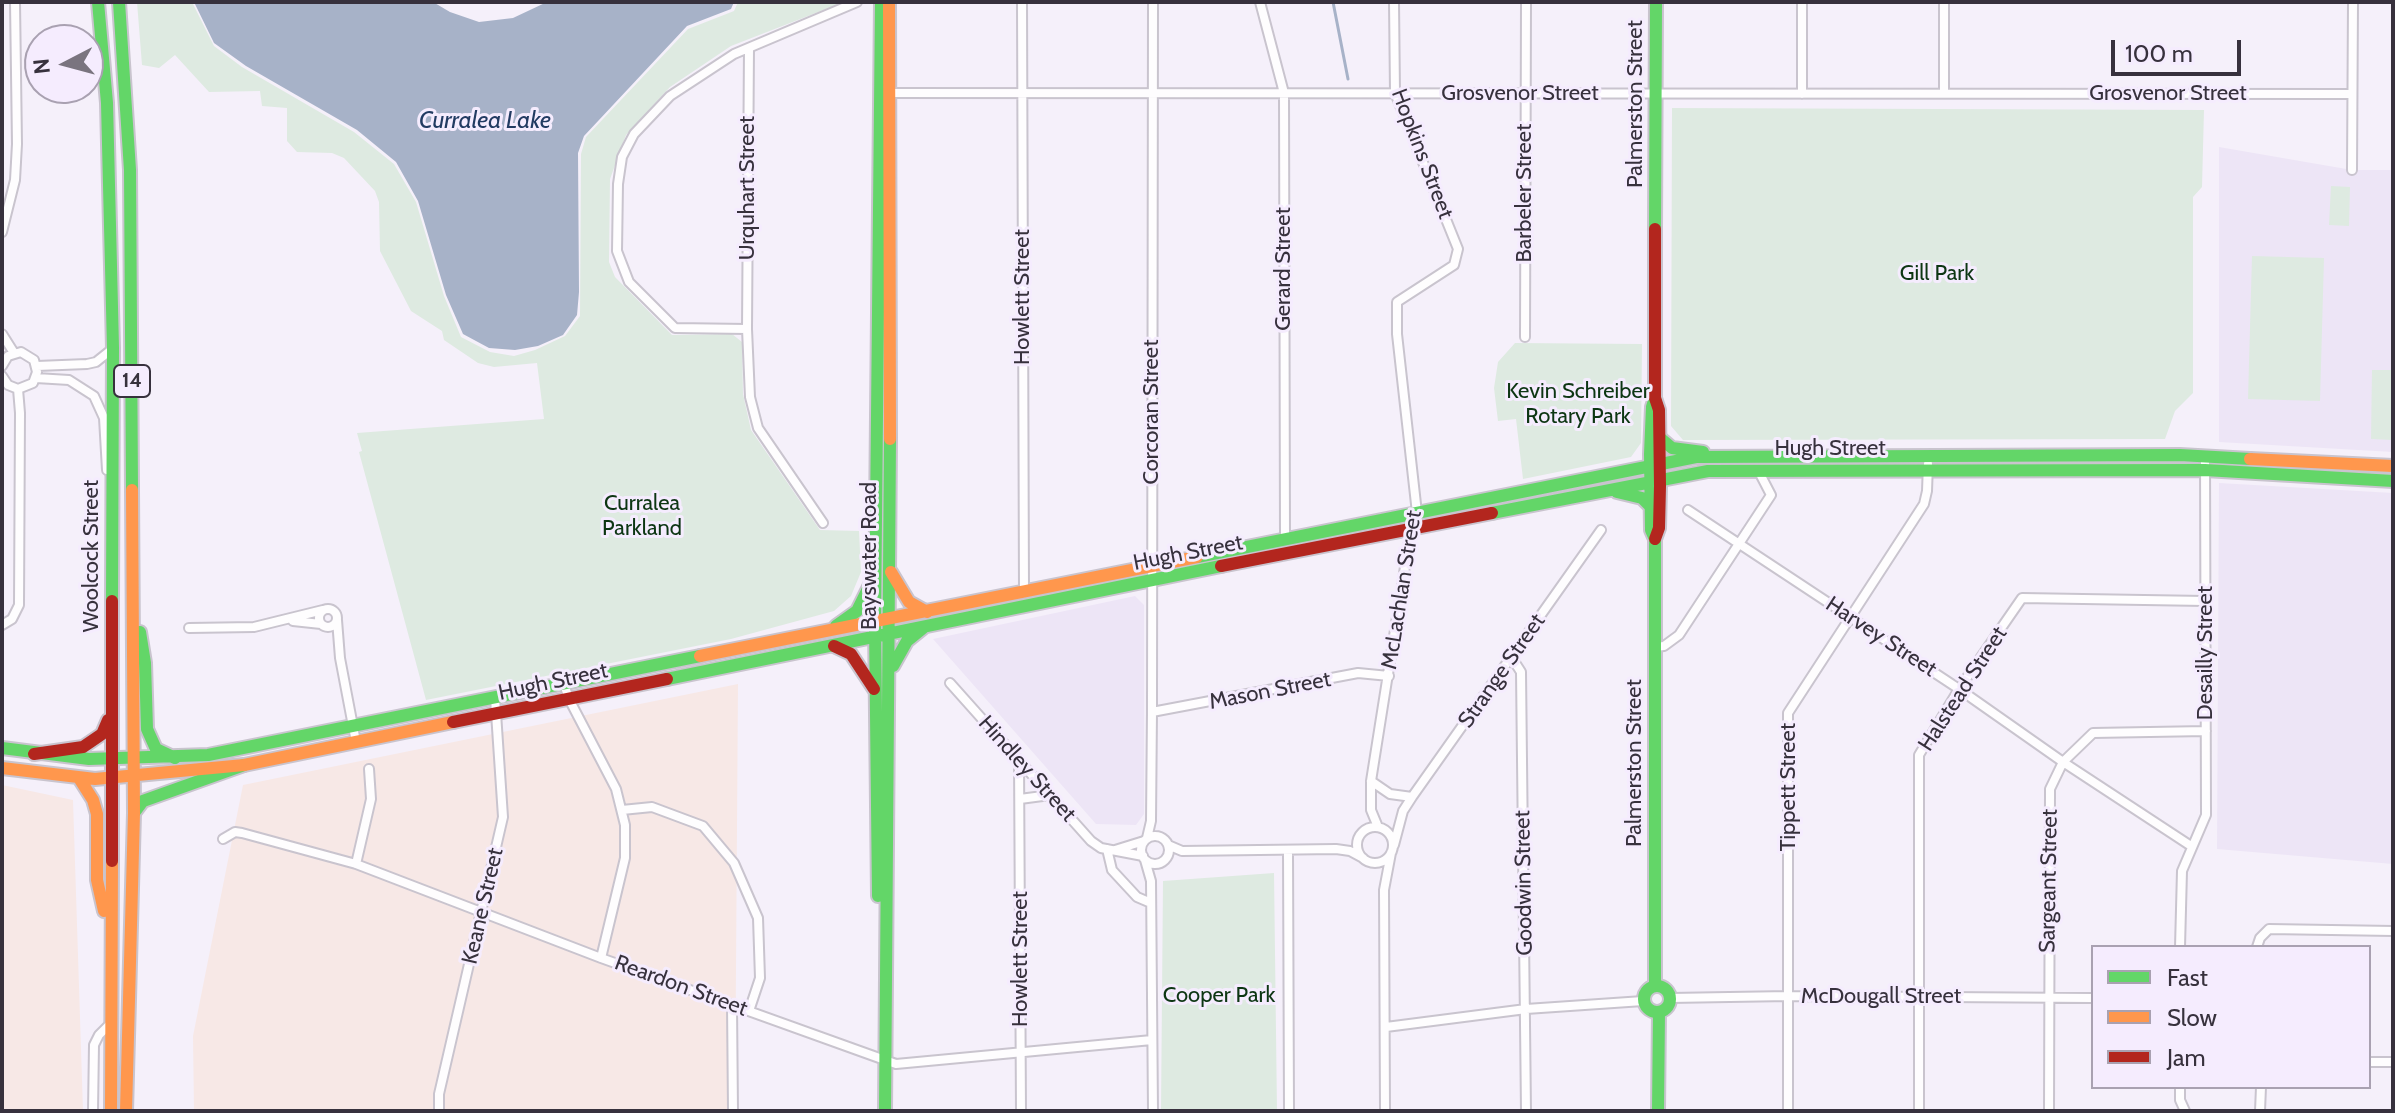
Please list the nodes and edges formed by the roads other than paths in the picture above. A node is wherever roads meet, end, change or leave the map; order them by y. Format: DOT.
graph roads {
  1 [pos="15,2"];
  2 [pos="98,2"];
  3 [pos="119,2"];
  4 [pos="857,2"];
  5 [pos="881,2"];
  6 [pos="889,2"];
  7 [pos="1022,2"];
  8 [pos="1153,2"];
  9 [pos="1260,2"];
  10 [pos="1394,2"];
  11 [pos="1526,2"];
  12 [pos="1656,2"];
  13 [pos="1802,2"];
  14 [pos="1944,2"];
  15 [pos="2353,2"];
  16 [pos="749,48"];
  17 [pos="884,93"];
  18 [pos="1022,93"];
  19 [pos="1153,93"];
  20 [pos="1284,93"];
  21 [pos="1395,93"];
  22 [pos="1944,93"];
  23 [pos="1525,94"];
  24 [pos="1656,94"];
  25 [pos="1802,94"];
  26 [pos="2352,94"];
  27 [pos="2352,170"];
  28 [pos="2,232"];
  29 [pos="1457,257"];
  30 [pos="747,329"];
  31 [pos="2,334"];
  32 [pos="1525,337"];
  33 [pos="113,348"];
  34 [pos="14,353"];
  35 [pos="2,366"];
  36 [pos="37,366"];
  37 [pos="2,376"];
  38 [pos="36,378"];
  39 [pos="18,389"];
  40 [pos="1655,398"];
  41 [pos="1659,437"];
  42 [pos="1711,455"];
  43 [pos="1927,455"];
  44 [pos="2205,456"];
  45 [pos="1655,466"];
  46 [pos="2393,466"];
  47 [pos="1758,469"];
  48 [pos="1928,469"];
  49 [pos="2205,470"];
  50 [pos="1655,481"];
  51 [pos="2393,481"];
  52 [pos="1606,491"];
  53 [pos="112,502"];
  54 [pos="1650,506"];
  55 [pos="1688,510"];
  56 [pos="1417,513"];
  57 [pos="823,523"];
  58 [pos="1411,529"];
  59 [pos="1601,530"];
  60 [pos="1655,539"];
  61 [pos="1285,540"];
  62 [pos="1738,544"];
  63 [pos="1151,565"];
  64 [pos="875,566"];
  65 [pos="889,569"];
  66 [pos="1151,580"];
  67 [pos="133,588"];
  68 [pos="1024,592"];
  69 [pos="2205,601"];
  70 [pos="323,610"];
  71 [pos="927,612"];
  72 [pos="1852,617"];
  73 [pos="288,620"];
  74 [pos="337,620"];
  75 [pos="875,623"];
  76 [pos="2,625"];
  77 [pos="324,625"];
  78 [pos="926,626"];
  79 [pos="889,627"];
  80 [pos="189,628"];
  81 [pos="826,631"];
  82 [pos="875,637"];
  83 [pos="832,645"];
  84 [pos="1655,647"];
  85 [pos="340,658"];
  86 [pos="1512,658"];
  87 [pos="890,673"];
  88 [pos="1389,676"];
  89 [pos="950,683"];
  90 [pos="564,684"];
  91 [pos="1959,689"];
  92 [pos="875,692"];
  93 [pos="495,698"];
  94 [pos="569,699"];
  95 [pos="1152,712"];
  96 [pos="111,713"];
  97 [pos="497,715"];
  98 [pos="354,726"];
  99 [pos="2206,731"];
  100 [pos="356,742"];
  101 [pos="2,748"];
  102 [pos="34,754"];
  103 [pos="175,758"];
  104 [pos="110,759"];
  105 [pos="134,759"];
  106 [pos="1019,760"];
  107 [pos="2063,762"];
  108 [pos="244,765"];
  109 [pos="2,768"];
  110 [pos="369,769"];
  111 [pos="134,777"];
  112 [pos="79,778"];
  113 [pos="111,779"];
  114 [pos="1371,781"];
  115 [pos="1050,795"];
  116 [pos="1412,797"];
  117 [pos="1020,799"];
  118 [pos="622,810"];
  119 [pos="1371,810"];
  120 [pos="1403,811"];
  121 [pos="134,813"];
  122 [pos="1151,821"];
  123 [pos="1381,827"];
  124 [pos="1362,833"];
  125 [pos="1161,837"];
  126 [pos="223,839"];
  127 [pos="1146,840"];
  128 [pos="1168,845"];
  129 [pos="2191,846"];
  130 [pos="1336,849"];
  131 [pos="1392,849"];
  132 [pos="1111,850"];
  133 [pos="1182,851"];
  134 [pos="1288,851"];
  135 [pos="1144,858"];
  136 [pos="1363,858"];
  137 [pos="1164,860"];
  138 [pos="1372,863"];
  139 [pos="356,864"];
  140 [pos="1151,881"];
  141 [pos="1384,890"];
  142 [pos="1151,903"];
  143 [pos="482,912"];
  144 [pos="2393,931"];
  145 [pos="111,939"];
  146 [pos="2180,945"];
  147 [pos="2258,945"];
  148 [pos="601,958"];
  149 [pos="1655,986"];
  150 [pos="1789,996"];
  151 [pos="1918,997"];
  152 [pos="1670,998"];
  153 [pos="2048,998"];
  154 [pos="2091,998"];
  155 [pos="1643,1001"];
  156 [pos="732,1005"];
  157 [pos="1526,1009"];
  158 [pos="749,1011"];
  159 [pos="1659,1012"];
  160 [pos="111,1023"];
  161 [pos="1386,1027"];
  162 [pos="1152,1040"];
  163 [pos="1022,1051"];
  164 [pos="881,1058"];
  165 [pos="2371,1062"];
  166 [pos="2393,1062"];
  167 [pos="2180,1089"];
  168 [pos="2261,1089"];
  169 [pos="93,1111"];
  170 [pos="111,1111"];
  171 [pos="126,1111"];
  172 [pos="439,1111"];
  173 [pos="733,1111"];
  174 [pos="877,1111"];
  175 [pos="885,1111"];
  176 [pos="1021,1111"];
  177 [pos="1153,1111"];
  178 [pos="1289,1111"];
  179 [pos="1385,1111"];
  180 [pos="1526,1111"];
  181 [pos="1658,1111"];
  182 [pos="1788,1111"];
  183 [pos="1919,1111"];
  184 [pos="2049,1111"];
  185 [pos="2185,1111"];
  186 [pos="2260,1111"];
  1 -- 28 [label="street"];
  2 -- 33 [label="main road, Woolcock Street / 14"];
  3 -- 67 [label="main road, Woolcock Street / 14"];
  4 -- 16 [label="street"];
  5 -- 17 [label="main road, Bayswater Road"];
  6 -- 17 [label="main road, Bayswater Road"];
  7 -- 18 [label="street, Howlett Street"];
  8 -- 19 [label="street, Corcoran Street"];
  9 -- 20 [label="street, Gerard Street"];
  10 -- 21 [label="street, Hopkins Street"];
  11 -- 23 [label="street, Barbeler Street"];
  12 -- 24 [label="main road, Palmerston Street"];
  13 -- 25 [label="street"];
  14 -- 22 [label="street"];
  15 -- 26 [label="street"];
  16 -- 30 [label="street, Urquhart Street"];
  16 -- 30 [label="street"];
  17 -- 18 [label="street, Grosvenor Street"];
  17 -- 64 [label="main road, Bayswater Road"];
  17 -- 65 [label="main road, Bayswater Road"];
  18 -- 19 [label="street, Grosvenor Street"];
  18 -- 68 [label="street, Howlett Street"];
  19 -- 20 [label="street, Grosvenor Street"];
  19 -- 63 [label="street, Corcoran Street"];
  20 -- 21 [label="street, Grosvenor Street"];
  20 -- 61 [label="street, Gerard Street"];
  21 -- 23 [label="street, Grosvenor Street"];
  21 -- 29 [label="street, Hopkins Street"];
  22 -- 25 [label="street, Grosvenor Street"];
  22 -- 26 [label="street, Grosvenor Street"];
  23 -- 24 [label="street, Grosvenor Street"];
  23 -- 32 [label="street, Barbeler Street"];
  24 -- 25 [label="street, Grosvenor Street"];
  24 -- 40 [label="main road, Palmerston Street"];
  26 -- 27 [label="street"];
  29 -- 56 [label="street, McLachlan Street"];
  30 -- 57 [label="street"];
  31 -- 34 [label="street"];
  33 -- 36 [label="street"];
  33 -- 53 [label="main road, Woolcock Street / 14"];
  34 -- 35 [label="street"];
  34 -- 36 [label="street"];
  36 -- 38 [label="street"];
  37 -- 39 [label="street"];
  38 -- 39 [label="street"];
  38 -- 53 [label="street"];
  39 -- 76 [label="street"];
  40 -- 41 [label="main road, Palmerston Street"];
  40 -- 45 [label="main road, Palmerston Street"];
  41 -- 42 [label="main road"];
  41 -- 45 [label="main road, Palmerston Street"];
  42 -- 43 [label="main road, Hugh Street"];
  42 -- 45 [label="main road, Hugh Street"];
  43 -- 44 [label="main road, Hugh Street"];
  43 -- 48 [label="street, Tippett Street"];
  44 -- 46 [label="main road, Hugh Street"];
  44 -- 49 [label="street, Desailly Street"];
  45 -- 50 [label="main road, Palmerston Street"];
  45 -- 56 [label="main road, Hugh Street"];
  47 -- 48 [label="main road, Hugh Street"];
  47 -- 50 [label="main road, Hugh Street"];
  47 -- 62 [label="street"];
  48 -- 49 [label="main road, Hugh Street"];
  48 -- 72 [label="street, Tippett Street"];
  49 -- 51 [label="main road, Hugh Street"];
  49 -- 69 [label="street, Desailly Street"];
  50 -- 52 [label="main road, Hugh Street"];
  50 -- 54 [label="main road, Palmerston Street"];
  50 -- 60 [label="main road, Palmerston Street"];
  52 -- 54 [label="main road"];
  52 -- 58 [label="main road, Hugh Street"];
  53 -- 96 [label="main road, Woolcock Street / 14"];
  54 -- 60 [label="main road, Palmerston Street"];
  55 -- 62 [label="street, Harvey Street"];
  56 -- 58 [label="street, McLachlan Street"];
  56 -- 61 [label="main road, Hugh Street"];
  58 -- 66 [label="main road, Hugh Street"];
  58 -- 88 [label="street, McLachlan Street"];
  59 -- 86 [label="street, Strange Street"];
  60 -- 84 [label="main road, Palmerston Street"];
  61 -- 63 [label="main road, Hugh Street"];
  62 -- 72 [label="street, Harvey Street"];
  62 -- 84 [label="street"];
  63 -- 66 [label="street, Corcoran Street"];
  63 -- 68 [label="main road, Hugh Street"];
  64 -- 75 [label="main road, Bayswater Road"];
  64 -- 81 [label="main road"];
  65 -- 71 [label="main road"];
  65 -- 79 [label="main road, Bayswater Road"];
  66 -- 78 [label="main road, Hugh Street"];
  66 -- 95 [label="street, Corcoran Street"];
  67 -- 103 [label="main road"];
  67 -- 105 [label="main road, Woolcock Street / 14"];
  68 -- 71 [label="main road, Hugh Street"];
  69 -- 91 [label="street, Halstead Street"];
  69 -- 99 [label="street, Desailly Street"];
  70 -- 73 [label="street"];
  70 -- 74 [label="street"];
  70 -- 77 [label="street"];
  71 -- 79 [label="main road, Hugh Street"];
  72 -- 91 [label="street, Harvey Street"];
  72 -- 150 [label="street, Tippett Street"];
  73 -- 77 [label="street"];
  73 -- 80 [label="street"];
  74 -- 77 [label="street"];
  74 -- 85 [label="street"];
  75 -- 79 [label="main road, Hugh Street"];
  75 -- 81 [label="main road, Hugh Street"];
  75 -- 82 [label="main road, Bayswater Road"];
  77 -- 85 [label="street"];
  78 -- 79 [label="main road, Hugh Street"];
  78 -- 87 [label="main road"];
  79 -- 82 [label="main road, Hugh Street"];
  79 -- 87 [label="main road, Bayswater Road"];
  81 -- 90 [label="main road, Hugh Street"];
  82 -- 83 [label="main road, Hugh Street"];
  82 -- 92 [label="main road, Bayswater Road"];
  83 -- 92 [label="main road"];
  83 -- 94 [label="main road, Hugh Street"];
  84 -- 149 [label="main road, Palmerston Street"];
  85 -- 98 [label="street"];
  86 -- 116 [label="street, Strange Street"];
  86 -- 157 [label="street, Goodwin Street"];
  87 -- 164 [label="main road, Bayswater Road"];
  88 -- 95 [label="street, Mason Street"];
  88 -- 114 [label="street, McLachlan Street"];
  89 -- 106 [label="street, Hindley Street"];
  90 -- 93 [label="main road, Hugh Street"];
  90 -- 94 [label="street"];
  91 -- 107 [label="street, Harvey Street"];
  91 -- 151 [label="street, Halstead Street"];
  92 -- 164 [label="main road, Bayswater Road"];
  93 -- 97 [label="street, Keane Street"];
  93 -- 98 [label="main road, Hugh Street"];
  94 -- 97 [label="main road, Hugh Street"];
  94 -- 118 [label="street"];
  95 -- 122 [label="street, Corcoran Street"];
  96 -- 102 [label="main road"];
  96 -- 104 [label="main road, Woolcock Street / 14"];
  97 -- 100 [label="main road, Hugh Street"];
  97 -- 143 [label="street, Keane Street"];
  98 -- 100 [label="street"];
  98 -- 103 [label="main road, Hugh Street"];
  99 -- 107 [label="street, Sargeant Street"];
  99 -- 129 [label="street, Desailly Street"];
  100 -- 108 [label="main road, Hugh Street"];
  101 -- 102 [label="main road, Hugh Street"];
  102 -- 104 [label="main road, Hugh Street"];
  103 -- 105 [label="main road, Hugh Street"];
  104 -- 105 [label="main road, Hugh Street"];
  104 -- 113 [label="main road, Woolcock Street / 14"];
  105 -- 111 [label="main road, Woolcock Street / 14"];
  106 -- 115 [label="street, Hindley Street"];
  106 -- 117 [label="street, Howlett Street"];
  107 -- 129 [label="street, Harvey Street"];
  107 -- 153 [label="street, Sargeant Street"];
  108 -- 111 [label="main road, Hugh Street"];
  108 -- 121 [label="main road"];
  109 -- 112 [label="main road, Hugh Street"];
  110 -- 139 [label="street"];
  111 -- 113 [label="main road, Hugh Street"];
  111 -- 121 [label="main road, Woolcock Street / 14"];
  112 -- 113 [label="main road, Hugh Street"];
  112 -- 145 [label="main road"];
  113 -- 145 [label="main road, Woolcock Street / 14"];
  114 -- 116 [label="street"];
  114 -- 119 [label="street, McLachlan Street"];
  115 -- 117 [label="street"];
  115 -- 132 [label="street, Hindley Street"];
  116 -- 120 [label="street, Strange Street"];
  117 -- 163 [label="street, Howlett Street"];
  118 -- 148 [label="street"];
  118 -- 158 [label="street"];
  119 -- 123 [label="street, McLachlan Street"];
  119 -- 124 [label="street, McLachlan Street"];
  120 -- 123 [label="street, Strange Street"];
  120 -- 131 [label="street, Strange Street"];
  121 -- 171 [label="main road, Woolcock Street / 14"];
  122 -- 125 [label="street"];
  122 -- 127 [label="street, Corcoran Street"];
  123 -- 124 [label="street"];
  123 -- 131 [label="street"];
  124 -- 130 [label="street"];
  124 -- 136 [label="street"];
  125 -- 127 [label="street"];
  125 -- 128 [label="street"];
  126 -- 139 [label="street, Reardon Street"];
  127 -- 132 [label="street"];
  127 -- 135 [label="street"];
  128 -- 133 [label="street"];
  128 -- 137 [label="street"];
  129 -- 146 [label="street, Desailly Street"];
  130 -- 134 [label="street"];
  130 -- 136 [label="street"];
  131 -- 138 [label="street"];
  131 -- 141 [label="street, Strange Street"];
  132 -- 135 [label="street, Hindley Street"];
  132 -- 142 [label="street, Hindley Street"];
  133 -- 134 [label="street"];
  133 -- 137 [label="street"];
  134 -- 178 [label="street"];
  135 -- 137 [label="street"];
  135 -- 140 [label="street"];
  136 -- 138 [label="street"];
  137 -- 140 [label="street"];
  138 -- 141 [label="street"];
  139 -- 143 [label="street, Reardon Street"];
  140 -- 142 [label="street"];
  141 -- 161 [label="street"];
  142 -- 162 [label="street"];
  143 -- 148 [label="street, Reardon Street"];
  143 -- 172 [label="street, Keane Street"];
  144 -- 147 [label="street"];
  145 -- 160 [label="main road, Woolcock Street / 14"];
  148 -- 156 [label="street, Reardon Street"];
  149 -- 152 [label="main road"];
  149 -- 155 [label="main road"];
  150 -- 151 [label="street, McDougall Street"];
  150 -- 152 [label="street, McDougall Street"];
  150 -- 182 [label="street, Tippett Street"];
  151 -- 153 [label="street, McDougall Street"];
  151 -- 183 [label="street, Halstead Street"];
  152 -- 159 [label="main road"];
  153 -- 154 [label="street, McDougall Street"];
  153 -- 184 [label="street, Sargeant Street"];
  155 -- 157 [label="street"];
  155 -- 159 [label="main road"];
  156 -- 158 [label="street, Reardon Street"];
  156 -- 173 [label="street"];
  157 -- 161 [label="street"];
  157 -- 180 [label="street, Goodwin Street"];
  158 -- 164 [label="street, Reardon Street"];
  159 -- 181 [label="main road"];
  160 -- 169 [label="street"];
  160 -- 170 [label="main road, Woolcock Street / 14"];
  161 -- 179 [label="street"];
  162 -- 163 [label="street, Reardon Street"];
  162 -- 177 [label="street"];
  163 -- 164 [label="street, Reardon Street"];
  163 -- 176 [label="street, Howlett Street"];
  164 -- 174 [label="main road, Bayswater Road"];
  164 -- 175 [label="main road, Bayswater Road"];
  165 -- 166 [label="street"];
  167 -- 185 [label="street"];
  168 -- 186 [label="street"];
}
